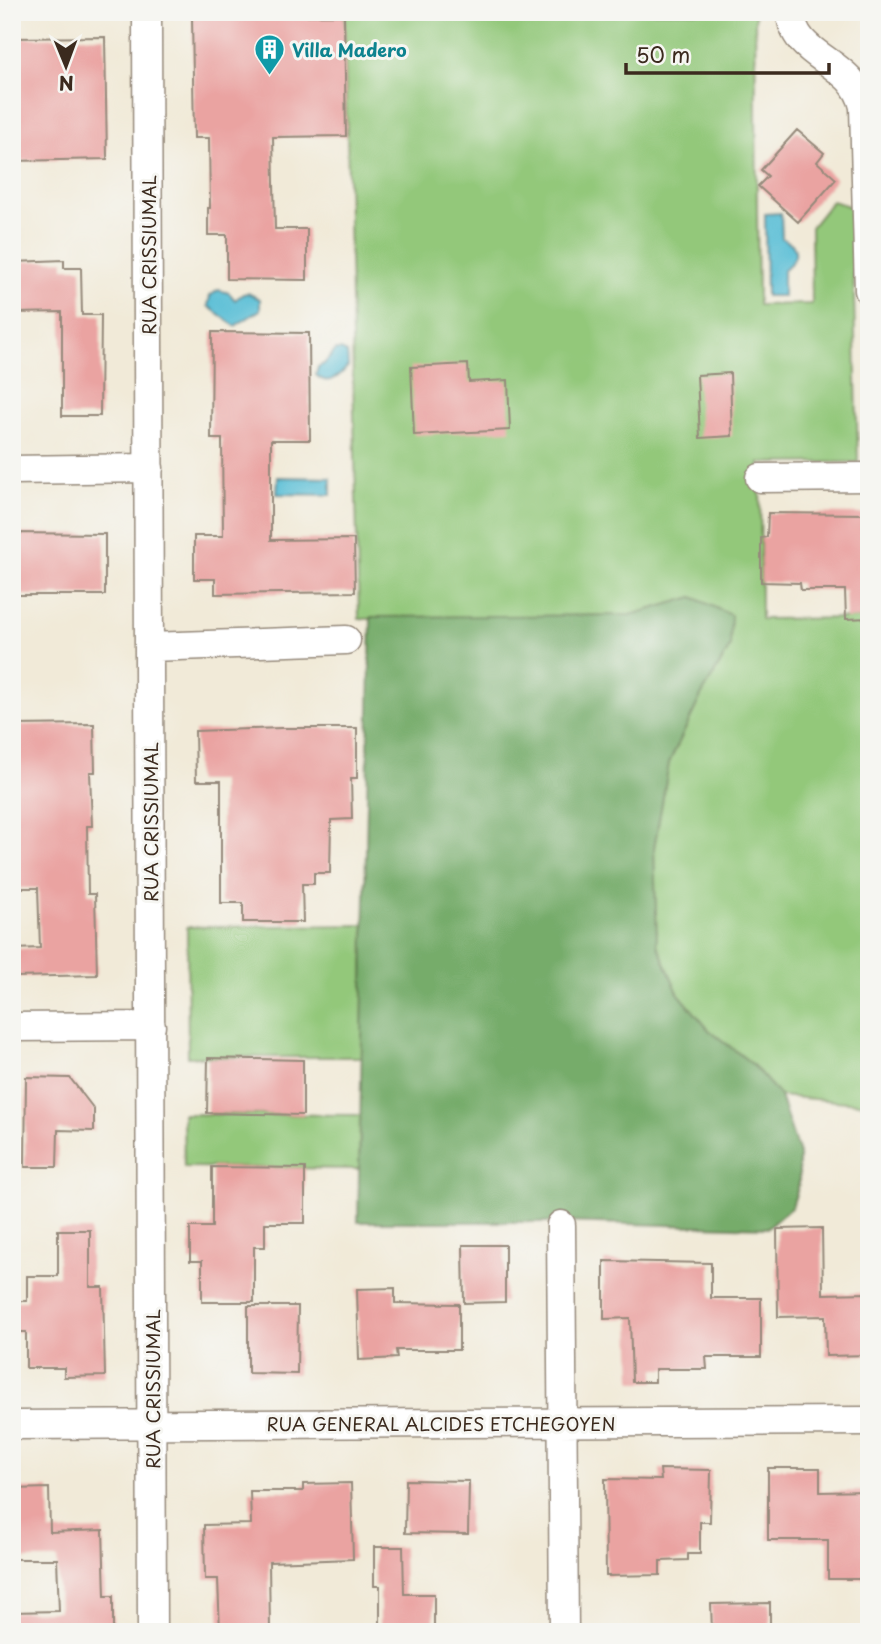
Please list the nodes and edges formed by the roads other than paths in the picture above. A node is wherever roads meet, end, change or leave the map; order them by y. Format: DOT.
graph roads {
  1 [pos="147,12"];
  2 [pos="791,12"];
  3 [pos="869,290"];
  4 [pos="149,468"];
  5 [pos="12,470"];
  6 [pos="869,477"];
  7 [pos="760,478"];
  8 [pos="346,640"];
  9 [pos="150,647"];
  10 [pos="151,1026"];
  11 [pos="12,1027"];
  12 [pos="561,1225"];
  13 [pos="869,1421"];
  14 [pos="562,1423"];
  15 [pos="12,1424"];
  16 [pos="152,1424"];
  17 [pos="152,1632"];
  18 [pos="564,1632"];
  1 -- 4 [label="street, RUA CRISSIUMAL"];
  2 -- 3 [label="street"];
  4 -- 5 [label="street"];
  4 -- 9 [label="street, RUA CRISSIUMAL"];
  6 -- 7 [label="street"];
  8 -- 9 [label="street"];
  9 -- 10 [label="street, RUA CRISSIUMAL"];
  10 -- 11 [label="street"];
  10 -- 16 [label="street, RUA CRISSIUMAL"];
  12 -- 14 [label="street"];
  13 -- 14 [label="street, RUA GENERAL ALCIDES ETCHEGOYEN"];
  14 -- 16 [label="street, RUA GENERAL ALCIDES ETCHEGOYEN"];
  14 -- 18 [label="street"];
  15 -- 16 [label="street, RUA GENERAL ALCIDES ETCHEGOYEN"];
  16 -- 17 [label="street, RUA CRISSIUMAL"];
}
